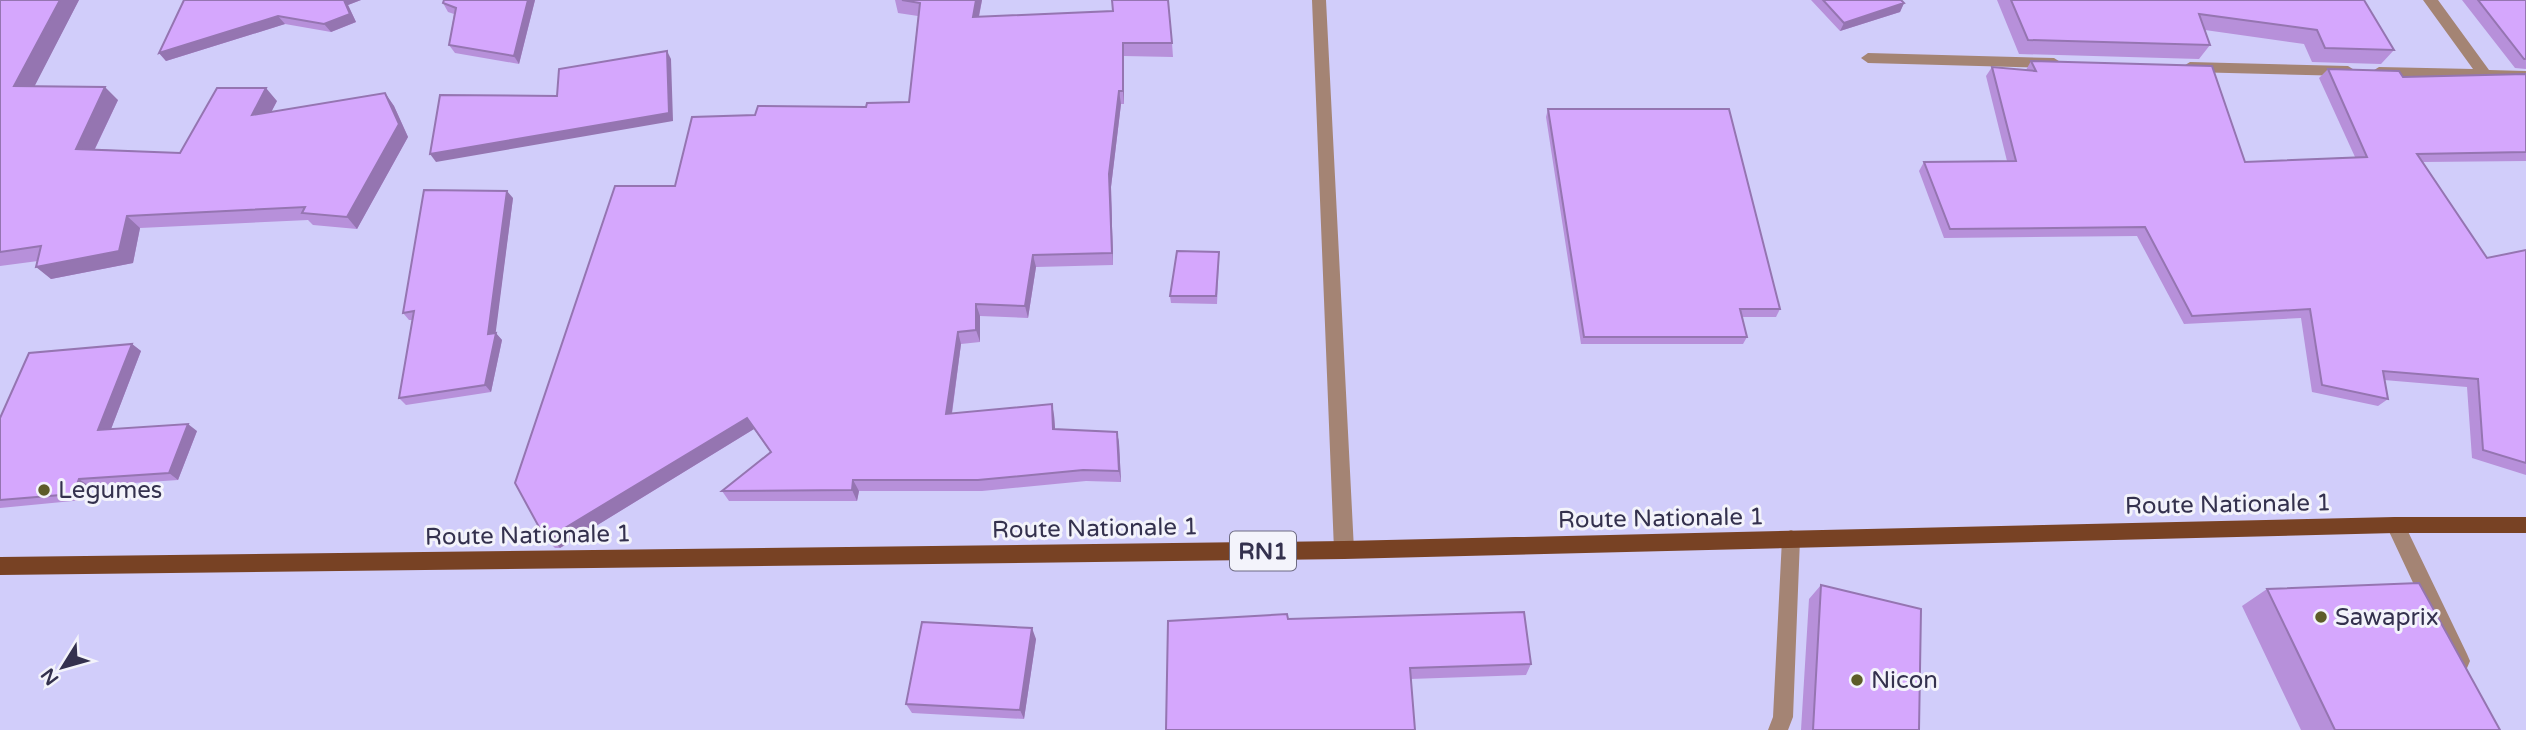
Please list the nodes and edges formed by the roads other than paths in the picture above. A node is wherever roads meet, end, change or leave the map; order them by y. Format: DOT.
graph roads {
  1 [pos="1319,0"];
  2 [pos="2430,0"];
  3 [pos="1868,58"];
  4 [pos="2070,64"];
  5 [pos="2179,66"];
  6 [pos="2485,75"];
  7 [pos="2526,76"];
  8 [pos="2395,525"];
  9 [pos="2526,525"];
  10 [pos="1791,539"];
  11 [pos="1344,550"];
  12 [pos="0,566"];
  13 [pos="2470,682"];
  14 [pos="1778,730"];
  1 -- 11 [label="street"];
  2 -- 6 [label="street"];
  3 -- 4 [label="street"];
  5 -- 6 [label="street"];
  6 -- 7 [label="street"];
  8 -- 9 [label="main road, Route Nationale 1 / RN1"];
  8 -- 10 [label="main road, Route Nationale 1 / RN1"];
  8 -- 13 [label="street"];
  10 -- 11 [label="main road, Route Nationale 1 / RN1"];
  10 -- 14 [label="street"];
  11 -- 12 [label="main road, Route Nationale 1 / RN1"];
}
